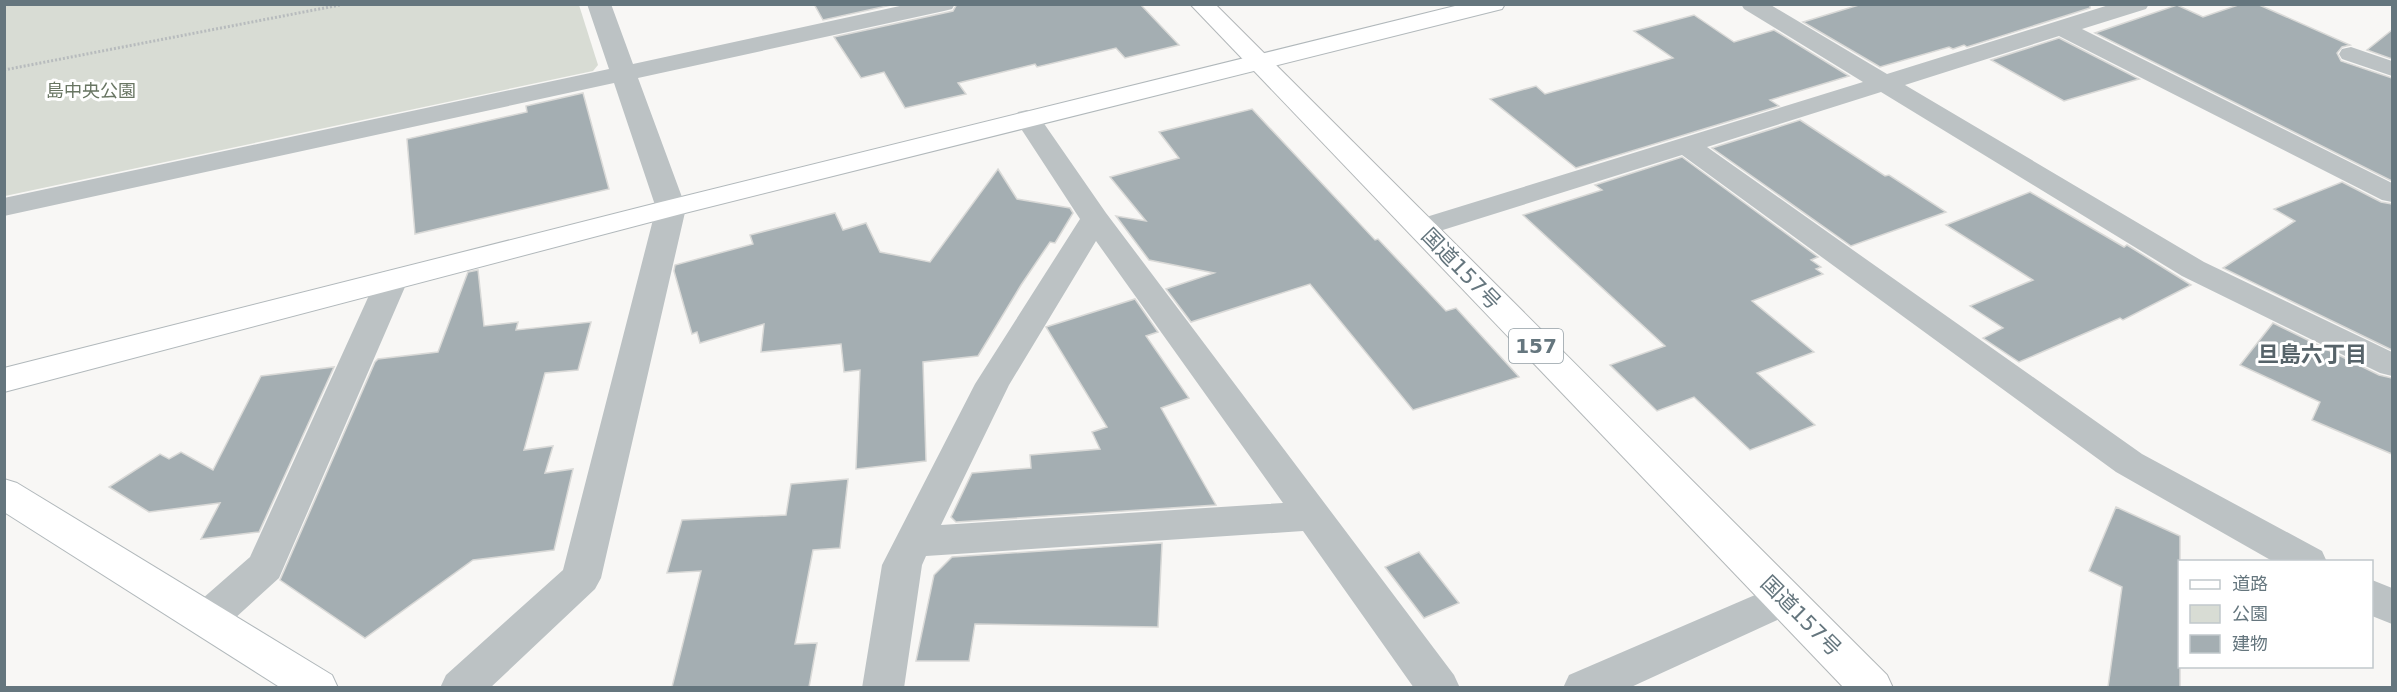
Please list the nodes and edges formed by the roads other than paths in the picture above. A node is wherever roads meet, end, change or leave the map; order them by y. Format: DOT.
graph roads {
  1 [pos="599,4"];
  2 [pos="944,4"];
  3 [pos="1201,4"];
  4 [pos="1494,4"];
  5 [pos="1752,4"];
  6 [pos="2138,4"];
  7 [pos="2063,29"];
  8 [pos="2350,54"];
  9 [pos="1258,64"];
  10 [pos="2392,69"];
  11 [pos="623,73"];
  12 [pos="1883,85"];
  13 [pos="1027,118"];
  14 [pos="1687,146"];
  15 [pos="2392,194"];
  16 [pos="4,207"];
  17 [pos="671,208"];
  18 [pos="1095,219"];
  19 [pos="1420,228"];
  20 [pos="392,280"];
  21 [pos="2392,365"];
  22 [pos="4,380"];
  23 [pos="4,493"];
  24 [pos="1313,516"];
  25 [pos="913,542"];
  26 [pos="2306,560"];
  27 [pos="2373,597"];
  28 [pos="1783,599"];
  29 [pos="2392,608"];
  30 [pos="208,618"];
  31 [pos="317,687"];
  32 [pos="461,687"];
  33 [pos="884,687"];
  34 [pos="1439,687"];
  35 [pos="1584,687"];
  36 [pos="1872,687"];
  1 -- 11 [label="street"];
  2 -- 11 [label="street"];
  3 -- 9 [label="main road, 国道157号 / 157"];
  4 -- 9 [label="main road"];
  5 -- 12 [label="street"];
  6 -- 7 [label="street"];
  7 -- 12 [label="street"];
  7 -- 15 [label="street"];
  8 -- 10 [label="street"];
  9 -- 13 [label="main road"];
  9 -- 19 [label="main road, 国道157号 / 157"];
  11 -- 16 [label="street"];
  11 -- 17 [label="street"];
  12 -- 14 [label="street"];
  12 -- 21 [label="street"];
  13 -- 17 [label="main road"];
  13 -- 18 [label="street"];
  14 -- 19 [label="street"];
  14 -- 26 [label="street"];
  17 -- 20 [label="main road"];
  17 -- 32 [label="street"];
  18 -- 24 [label="street"];
  18 -- 25 [label="street"];
  19 -- 28 [label="main road, 国道157号 / 157"];
  20 -- 22 [label="main road"];
  20 -- 30 [label="street"];
  23 -- 30 [label="main road"];
  24 -- 25 [label="street"];
  24 -- 34 [label="street"];
  25 -- 33 [label="street"];
  27 -- 29 [label="street"];
  28 -- 35 [label="street"];
  28 -- 36 [label="main road, 国道157号 / 157"];
  30 -- 31 [label="main road"];
}
